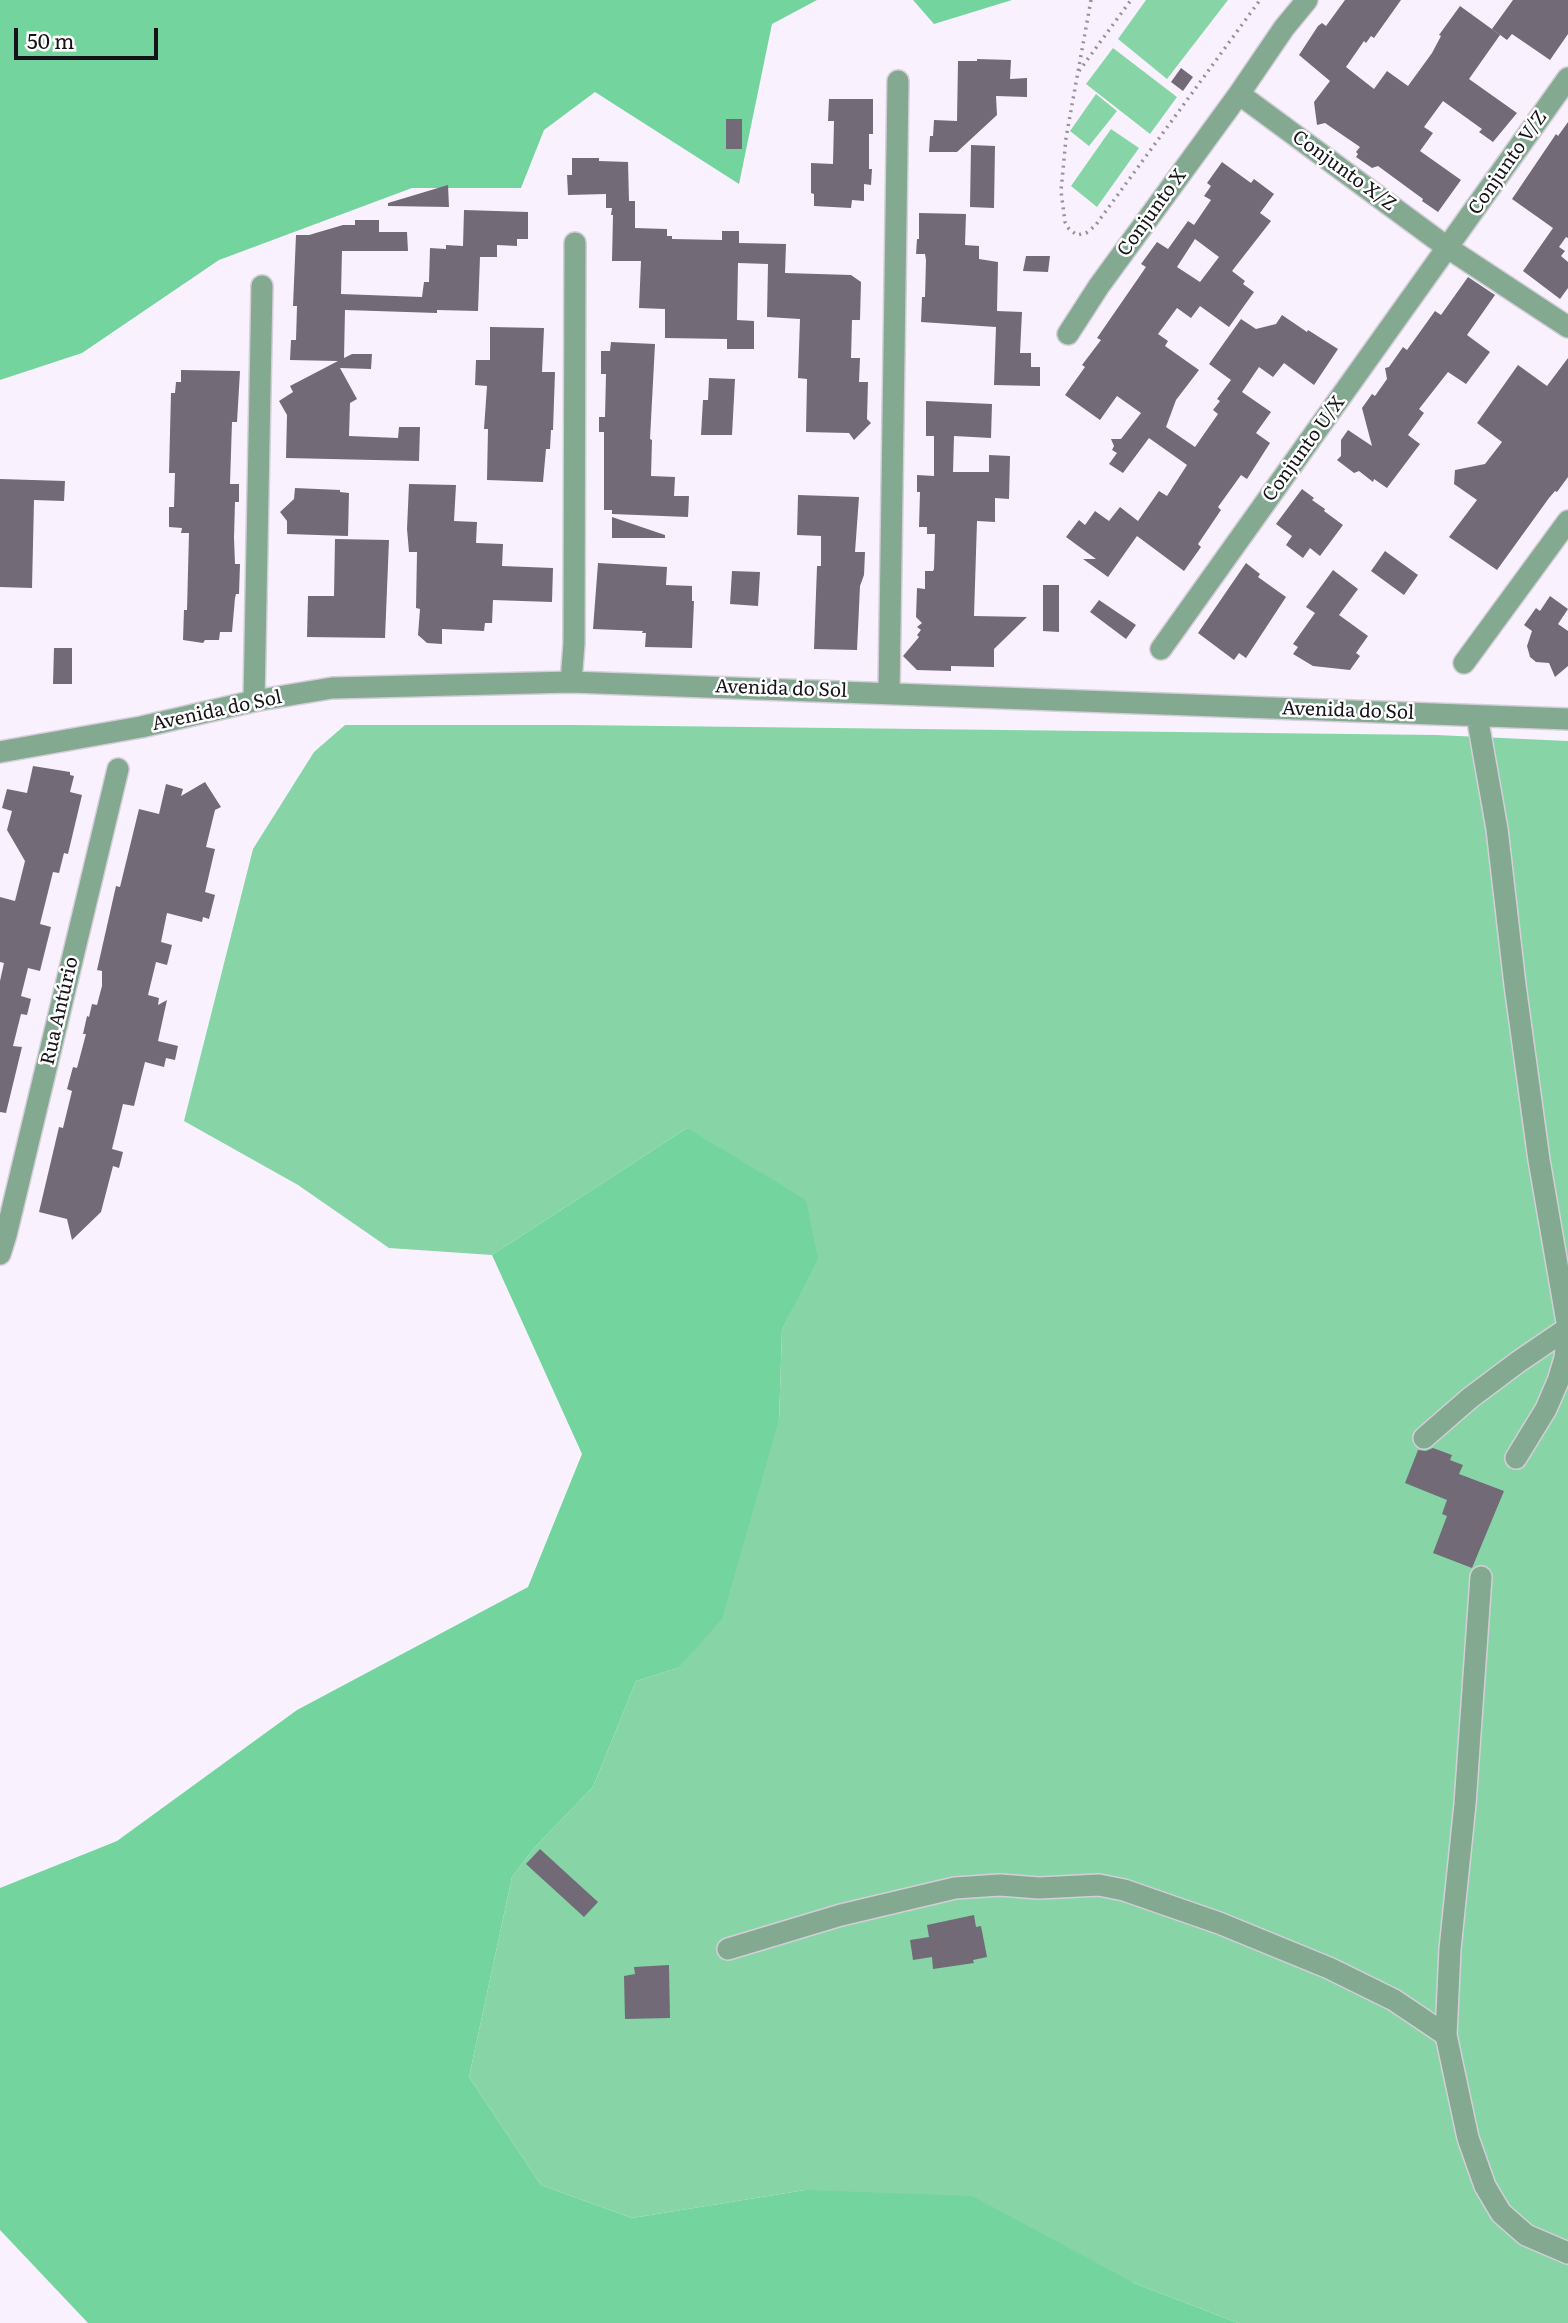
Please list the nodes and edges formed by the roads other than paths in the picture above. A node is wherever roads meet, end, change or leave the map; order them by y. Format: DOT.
graph roads {
  1 [pos="1307,0"];
  2 [pos="1568,78"];
  3 [pos="898,80"];
  4 [pos="1239,94"];
  5 [pos="575,243"];
  6 [pos="1448,248"];
  7 [pos="262,286"];
  8 [pos="1568,327"];
  9 [pos="1068,334"];
  10 [pos="1568,521"];
  11 [pos="1161,649"];
  12 [pos="1464,663"];
  13 [pos="571,682"];
  14 [pos="889,693"];
  15 [pos="254,701"];
  16 [pos="1477,716"];
  17 [pos="1568,719"];
  18 [pos="0,752"];
  19 [pos="118,769"];
  20 [pos="0,1254"];
  21 [pos="1568,1328"];
  22 [pos="1424,1438"];
  23 [pos="1516,1458"];
  24 [pos="1481,1577"];
  25 [pos="728,1949"];
  26 [pos="1446,2035"];
  27 [pos="1568,2253"];
  1 -- 4 [label="street, Conjunto X"];
  2 -- 6 [label="street, Conjunto V/Z"];
  3 -- 14 [label="street"];
  4 -- 6 [label="street, Conjunto X/Z"];
  4 -- 9 [label="street, Conjunto X"];
  5 -- 13 [label="street"];
  6 -- 8 [label="street, Conjunto X/Z"];
  6 -- 11 [label="street, Conjunto U/X"];
  7 -- 15 [label="street"];
  10 -- 12 [label="street"];
  13 -- 14 [label="street, Avenida do Sol"];
  13 -- 15 [label="street, Avenida do Sol"];
  14 -- 16 [label="street, Avenida do Sol"];
  15 -- 18 [label="street, Avenida do Sol"];
  16 -- 17 [label="street, Avenida do Sol"];
  16 -- 21 [label="street"];
  19 -- 20 [label="street, Rua Antúrio"];
  21 -- 22 [label="street"];
  21 -- 23 [label="street"];
  24 -- 26 [label="street"];
  25 -- 26 [label="street"];
  26 -- 27 [label="street"];
}
